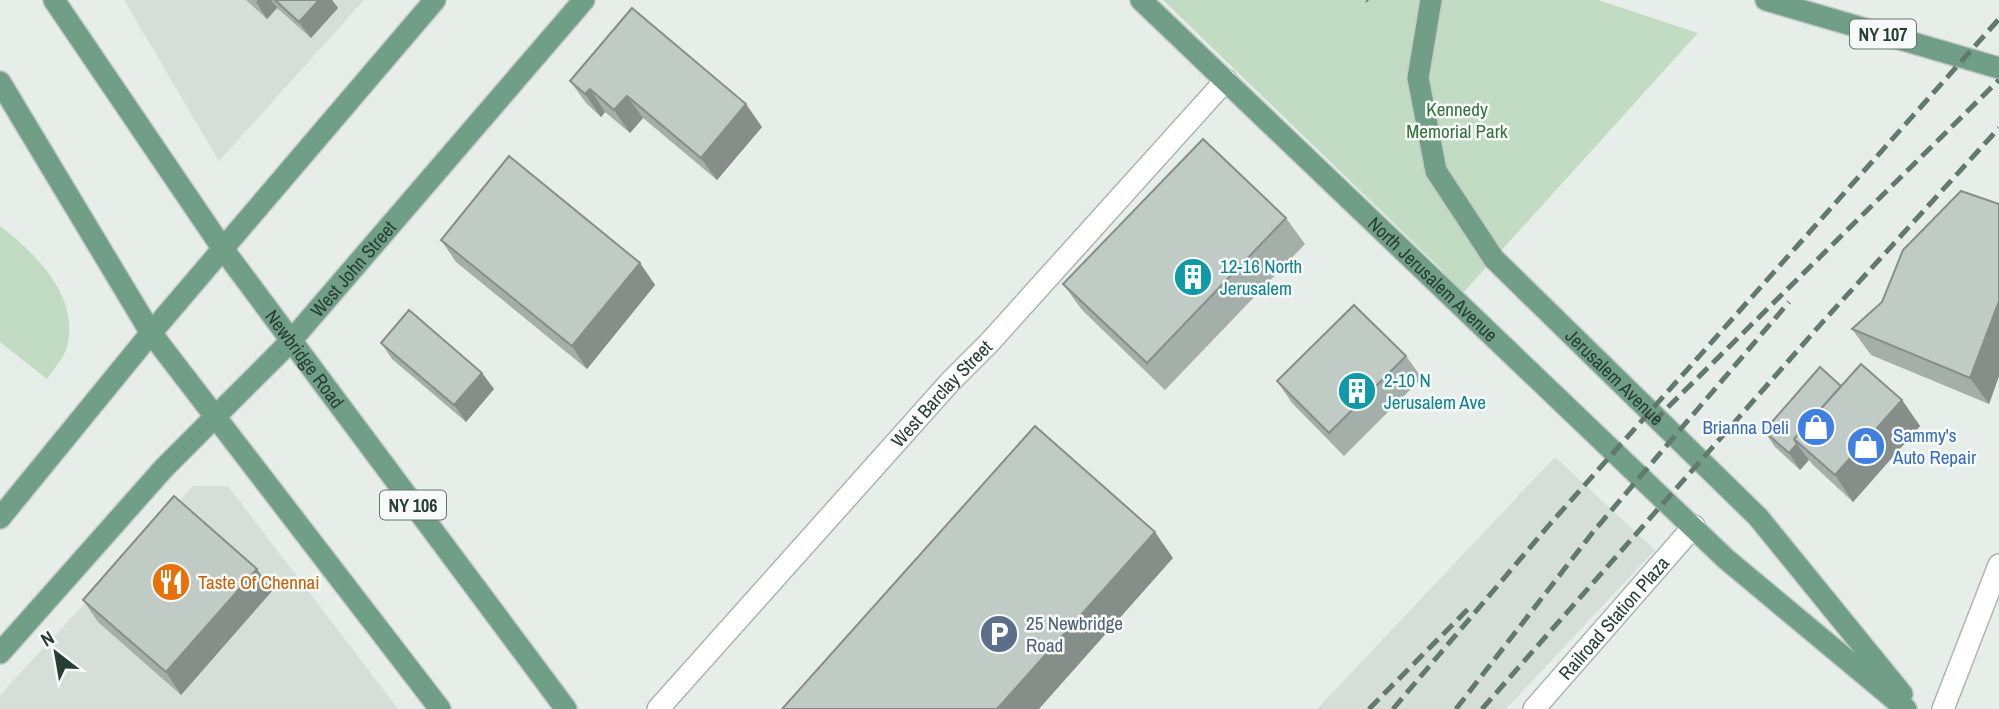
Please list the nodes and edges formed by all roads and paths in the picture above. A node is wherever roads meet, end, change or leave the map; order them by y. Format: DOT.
graph roads {
  1 [pos="54,0"];
  2 [pos="435,0"];
  3 [pos="584,0"];
  4 [pos="1141,0"];
  5 [pos="1431,0"];
  6 [pos="1766,0"];
  7 [pos="1999,68"];
  8 [pos="1226,80"];
  9 [pos="0,82"];
  10 [pos="223,249"];
  11 [pos="151,333"];
  12 [pos="290,342"];
  13 [pos="216,417"];
  14 [pos="0,518"];
  15 [pos="1694,526"];
  16 [pos="1999,565"];
  17 [pos="0,653"];
  18 [pos="440,709"];
  19 [pos="566,709"];
  20 [pos="658,709"];
  21 [pos="1534,709"];
  22 [pos="1906,709"];
  23 [pos="1914,709"];
  24 [pos="1943,709"];
  1 -- 10 [label="main road, Newbridge Road / NY 106"];
  2 -- 10 [label="main road"];
  3 -- 12 [label="main road, West John Street"];
  4 -- 8 [label="main road, North Jerusalem Avenue"];
  5 -- 23 [label="main road, Jerusalem Avenue"];
  6 -- 7 [label="main road, NY 107"];
  8 -- 15 [label="main road, North Jerusalem Avenue"];
  8 -- 20 [label="street, West Barclay Street"];
  9 -- 11 [label="main road"];
  10 -- 11 [label="main road"];
  10 -- 12 [label="main road, Newbridge Road / NY 106"];
  11 -- 13 [label="main road"];
  11 -- 14 [label="main road"];
  12 -- 13 [label="main road, West John Street"];
  12 -- 19 [label="main road, Newbridge Road / NY 106"];
  13 -- 17 [label="main road, West John Street"];
  13 -- 18 [label="main road"];
  15 -- 21 [label="street, Railroad Station Plaza"];
  15 -- 22 [label="main road, North Jerusalem Avenue"];
  16 -- 24 [label="street"];
}
